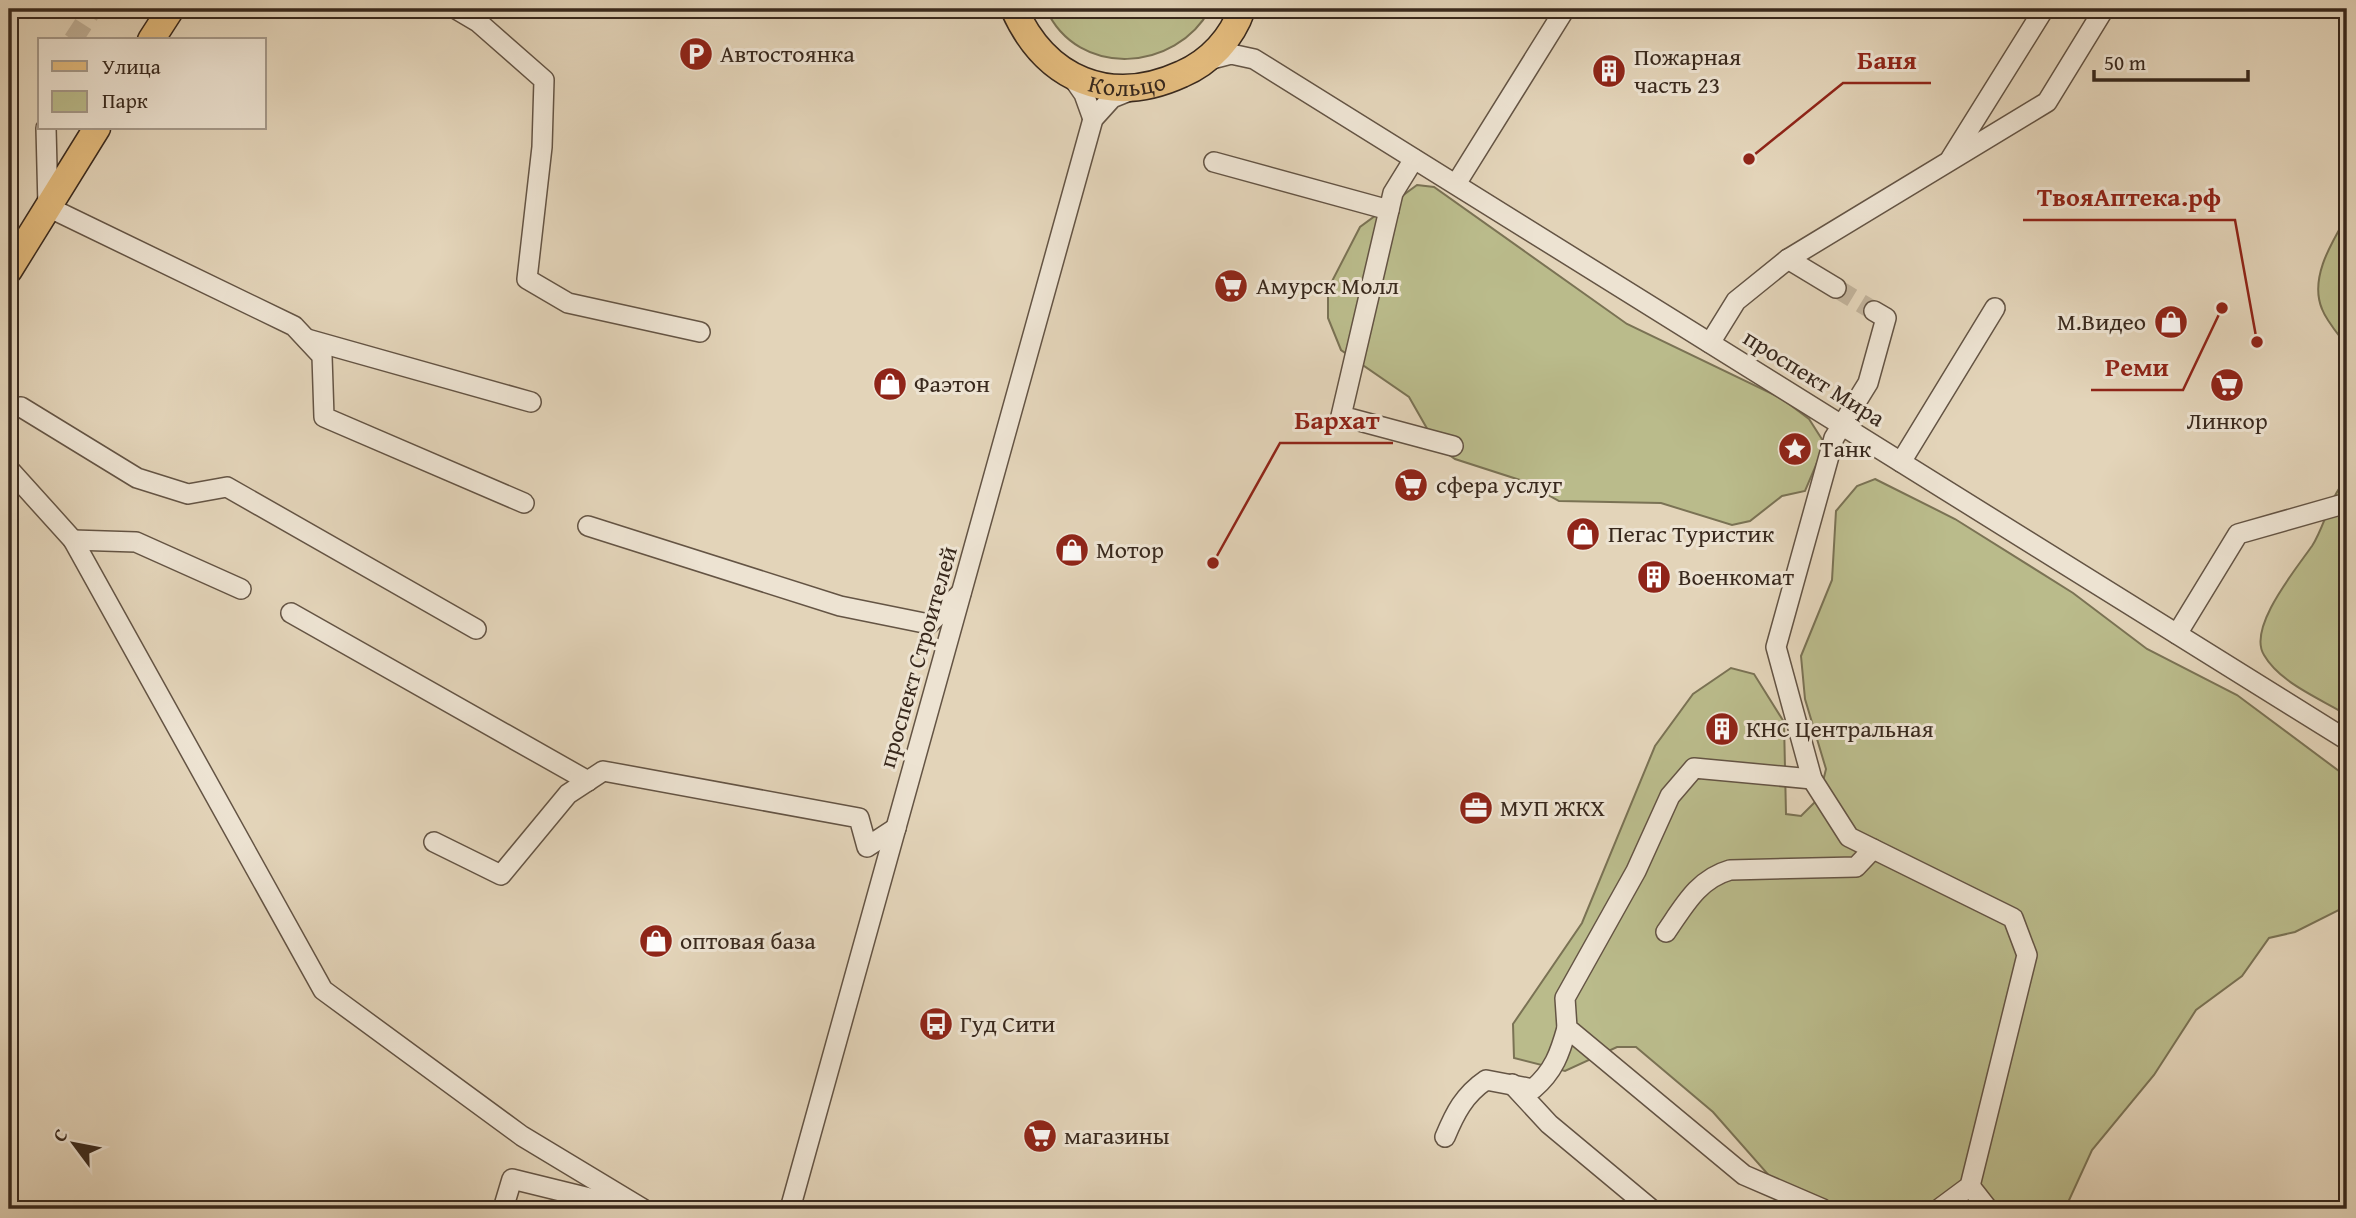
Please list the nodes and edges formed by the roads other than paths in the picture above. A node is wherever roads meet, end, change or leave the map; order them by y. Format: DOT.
graph roads {
  1 [pos="171,9"];
  2 [pos="456,9"];
  3 [pos="1014,9"];
  4 [pos="1564,9"];
  5 [pos="2044,9"];
  6 [pos="2104,9"];
  7 [pos="1241,12"];
  8 [pos="152,38"];
  9 [pos="1255,59"];
  10 [pos="1197,67"];
  11 [pos="1070,75"];
  12 [pos="1135,89"];
  13 [pos="1093,119"];
  14 [pos="46,130"];
  15 [pos="96,130"];
  16 [pos="1414,159"];
  17 [pos="1949,161"];
  18 [pos="1214,162"];
  19 [pos="1456,184"];
  20 [pos="48,207"];
  21 [pos="1390,210"];
  22 [pos="1788,259"];
  23 [pos="9,270"];
  24 [pos="1836,288"];
  25 [pos="1995,308"];
  26 [pos="1874,311"];
  27 [pos="700,332"];
  28 [pos="306,339"];
  29 [pos="1710,343"];
  30 [pos="531,402"];
  31 [pos="9,408"];
  32 [pos="1842,425"];
  33 [pos="1453,446"];
  34 [pos="1901,461"];
  35 [pos="9,469"];
  36 [pos="524,503"];
  37 [pos="2347,503"];
  38 [pos="589,526"];
  39 [pos="73,540"];
  40 [pos="241,589"];
  41 [pos="961,593"];
  42 [pos="291,613"];
  43 [pos="476,629"];
  44 [pos="2177,634"];
  45 [pos="2347,740"];
  46 [pos="1812,779"];
  47 [pos="588,781"];
  48 [pos="896,828"];
  49 [pos="435,842"];
  50 [pos="1873,849"];
  51 [pos="1666,932"];
  52 [pos="1567,1028"];
  53 [pos="1512,1084"];
  54 [pos="1445,1136"];
  55 [pos="1970,1186"];
  56 [pos="503,1209"];
  57 [pos="634,1209"];
  58 [pos="643,1209"];
  59 [pos="790,1209"];
  60 [pos="1651,1209"];
  61 [pos="1823,1209"];
  62 [pos="1939,1209"];
  63 [pos="1988,1209"];
  1 -- 8 [label="main road"];
  2 -- 27 [label="street"];
  3 -- 11 [label="main road, Кольцо"];
  4 -- 19 [label="street"];
  5 -- 17 [label="street"];
  6 -- 17 [label="street"];
  7 -- 9 [label="street"];
  7 -- 10 [label="main road, Кольцо"];
  9 -- 10 [label="street"];
  9 -- 16 [label="street, проспект Мира"];
  10 -- 12 [label="main road, Кольцо"];
  11 -- 12 [label="main road, Кольцо"];
  11 -- 13 [label="street"];
  12 -- 13 [label="street"];
  13 -- 41 [label="street, проспект Строителей"];
  14 -- 20 [label="street"];
  15 -- 20 [label="main road"];
  16 -- 19 [label="street, проспект Мира"];
  16 -- 21 [label="street"];
  17 -- 22 [label="street"];
  18 -- 21 [label="street"];
  19 -- 29 [label="street, проспект Мира"];
  20 -- 23 [label="main road"];
  20 -- 28 [label="street"];
  21 -- 33 [label="street"];
  22 -- 24 [label="street"];
  22 -- 29 [label="street"];
  25 -- 34 [label="street"];
  26 -- 32 [label="street"];
  28 -- 30 [label="street"];
  28 -- 36 [label="street"];
  29 -- 32 [label="street, проспект Мира"];
  31 -- 43 [label="street"];
  32 -- 34 [label="street, проспект Мира"];
  32 -- 46 [label="street"];
  34 -- 44 [label="street, проспект Мира"];
  35 -- 39 [label="street"];
  37 -- 44 [label="street"];
  38 -- 41 [label="street"];
  39 -- 40 [label="street"];
  39 -- 58 [label="street"];
  41 -- 48 [label="street, проспект Строителей"];
  42 -- 47 [label="street"];
  44 -- 45 [label="street, проспект Мира"];
  46 -- 50 [label="street"];
  46 -- 52 [label="street"];
  47 -- 48 [label="street"];
  47 -- 49 [label="street"];
  48 -- 59 [label="street, проспект Строителей"];
  50 -- 51 [label="street"];
  50 -- 55 [label="street"];
  52 -- 53 [label="street"];
  52 -- 61 [label="street"];
  53 -- 54 [label="street"];
  53 -- 60 [label="street"];
  55 -- 62 [label="street"];
  55 -- 63 [label="street"];
  56 -- 57 [label="street"];
}
